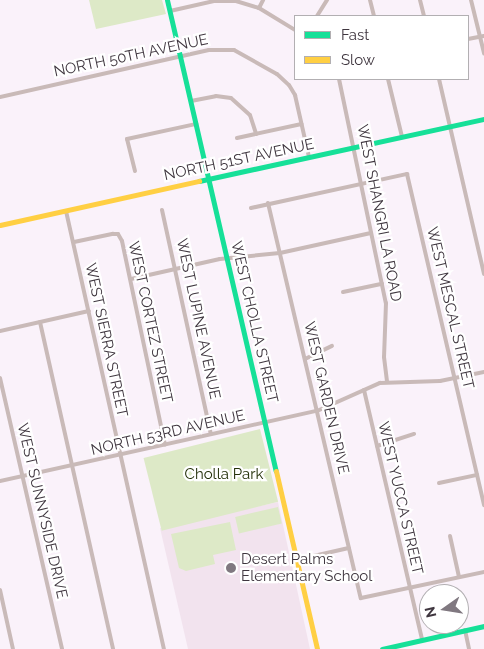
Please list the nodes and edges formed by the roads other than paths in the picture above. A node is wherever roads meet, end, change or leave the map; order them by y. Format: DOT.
graph roads {
  1 [pos="167,0"];
  2 [pos="263,0"];
  3 [pos="327,0"];
  4 [pos="370,0"];
  5 [pos="420,0"];
  6 [pos="471,0"];
  7 [pos="259,8"];
  8 [pos="170,11"];
  9 [pos="318,15"];
  10 [pos="374,15"];
  11 [pos="424,15"];
  12 [pos="294,29"];
  13 [pos="482,36"];
  14 [pos="469,39"];
  15 [pos="484,53"];
  16 [pos="180,57"];
  17 [pos="339,80"];
  18 [pos="388,80"];
  19 [pos="439,80"];
  20 [pos="0,97"];
  21 [pos="191,101"];
  22 [pos="484,119"];
  23 [pos="196,124"];
  24 [pos="301,124"];
  25 [pos="450,126"];
  26 [pos="256,134"];
  27 [pos="402,137"];
  28 [pos="237,138"];
  29 [pos="355,147"];
  30 [pos="309,157"];
  31 [pos="135,171"];
  32 [pos="208,179"];
  33 [pos="363,183"];
  34 [pos="268,203"];
  35 [pos="251,208"];
  36 [pos="162,210"];
  37 [pos="66,211"];
  38 [pos="0,225"];
  39 [pos="371,233"];
  40 [pos="74,242"];
  41 [pos="280,253"];
  42 [pos="227,258"];
  43 [pos="177,269"];
  44 [pos="484,274"];
  45 [pos="131,279"];
  46 [pos="382,284"];
  47 [pos="343,292"];
  48 [pos="90,311"];
  49 [pos="40,322"];
  50 [pos="0,331"];
  51 [pos="332,346"];
  52 [pos="305,360"];
  53 [pos="484,372"];
  54 [pos="0,378"];
  55 [pos="455,379"];
  56 [pos="387,382"];
  57 [pos="364,390"];
  58 [pos="317,411"];
  59 [pos="264,423"];
  60 [pos="211,434"];
  61 [pos="414,434"];
  62 [pos="165,445"];
  63 [pos="377,446"];
  64 [pos="120,455"];
  65 [pos="71,466"];
  66 [pos="477,474"];
  67 [pos="23,476"];
  68 [pos="0,481"];
  69 [pos="439,483"];
  70 [pos="484,505"];
  71 [pos="450,536"];
  72 [pos="349,548"];
  73 [pos="296,560"];
  74 [pos="484,572"];
  75 [pos="460,577"];
  76 [pos="410,588"];
  77 [pos="0,590"];
  78 [pos="484,626"];
  79 [pos="469,629"];
  80 [pos="448,634"];
  81 [pos="466,634"];
  82 [pos="422,640"];
  83 [pos="13,649"];
  84 [pos="62,649"];
  85 [pos="113,649"];
  86 [pos="164,649"];
  87 [pos="317,649"];
  88 [pos="382,649"];
  89 [pos="469,649"];
  1 -- 8 [label="street, WEST CHOLLA STREET"];
  2 -- 7 [label="street"];
  3 -- 9 [label="street"];
  4 -- 10 [label="street"];
  5 -- 11 [label="street"];
  6 -- 13 [label="street"];
  7 -- 8 [label="street"];
  7 -- 12 [label="street"];
  8 -- 16 [label="street, WEST CHOLLA STREET"];
  13 -- 14 [label="street"];
  13 -- 15 [label="street"];
  16 -- 20 [label="street, NORTH 50TH AVENUE"];
  16 -- 21 [label="street, WEST CHOLLA STREET"];
  16 -- 24 [label="street, NORTH 50TH AVENUE"];
  17 -- 29 [label="street, WEST SHANGRI LA ROAD"];
  18 -- 27 [label="street"];
  19 -- 25 [label="street"];
  21 -- 23 [label="street, WEST CHOLLA STREET"];
  21 -- 26 [label="street"];
  22 -- 25 [label="street, NORTH 51ST AVENUE"];
  23 -- 31 [label="street"];
  23 -- 32 [label="street, WEST CHOLLA STREET"];
  24 -- 26 [label="street"];
  24 -- 30 [label="street"];
  25 -- 27 [label="street, NORTH 51ST AVENUE"];
  25 -- 44 [label="street"];
  26 -- 28 [label="street"];
  27 -- 29 [label="street, NORTH 51ST AVENUE"];
  29 -- 30 [label="street, NORTH 51ST AVENUE"];
  29 -- 33 [label="street, WEST SHANGRI LA ROAD"];
  30 -- 32 [label="street, NORTH 51ST AVENUE"];
  32 -- 37 [label="street, NORTH 51ST AVENUE"];
  32 -- 42 [label="street, WEST CHOLLA STREET"];
  33 -- 34 [label="street"];
  33 -- 39 [label="street, WEST SHANGRI LA ROAD"];
  33 -- 55 [label="street, WEST MESCAL STREET"];
  34 -- 35 [label="street"];
  34 -- 41 [label="street, WEST GARDEN DRIVE"];
  36 -- 43 [label="street, WEST LUPINE AVENUE"];
  37 -- 38 [label="street, NORTH 51ST AVENUE"];
  37 -- 40 [label="street, WEST SIERRA STREET"];
  39 -- 41 [label="street"];
  39 -- 46 [label="street, WEST SHANGRI LA ROAD"];
  40 -- 45 [label="street, WEST CORTEZ STREET"];
  40 -- 48 [label="street, WEST SIERRA STREET"];
  41 -- 42 [label="street"];
  41 -- 52 [label="street, WEST GARDEN DRIVE"];
  42 -- 43 [label="street"];
  42 -- 59 [label="street, WEST CHOLLA STREET"];
  43 -- 45 [label="street"];
  43 -- 60 [label="street, WEST LUPINE AVENUE"];
  45 -- 62 [label="street, WEST CORTEZ STREET"];
  46 -- 47 [label="street"];
  46 -- 56 [label="street, WEST SHANGRI LA ROAD"];
  48 -- 49 [label="street"];
  48 -- 64 [label="street, WEST SIERRA STREET"];
  49 -- 50 [label="street"];
  49 -- 65 [label="street"];
  51 -- 52 [label="street"];
  52 -- 58 [label="street, WEST GARDEN DRIVE"];
  53 -- 55 [label="street, NORTH 53RD AVENUE"];
  54 -- 67 [label="street, WEST SUNNYSIDE DRIVE"];
  55 -- 56 [label="street, NORTH 53RD AVENUE"];
  55 -- 66 [label="street, WEST MESCAL STREET"];
  56 -- 57 [label="street, NORTH 53RD AVENUE"];
  57 -- 58 [label="street, NORTH 53RD AVENUE"];
  57 -- 63 [label="street, WEST YUCCA STREET"];
  58 -- 59 [label="street, NORTH 53RD AVENUE"];
  58 -- 72 [label="street, WEST GARDEN DRIVE"];
  59 -- 60 [label="street, NORTH 53RD AVENUE"];
  59 -- 73 [label="street, WEST CHOLLA STREET"];
  60 -- 62 [label="street, NORTH 53RD AVENUE"];
  61 -- 63 [label="street"];
  62 -- 64 [label="street, NORTH 53RD AVENUE"];
  63 -- 76 [label="street, WEST YUCCA STREET"];
  64 -- 65 [label="street, NORTH 53RD AVENUE"];
  64 -- 86 [label="street, WEST SIERRA STREET"];
  65 -- 67 [label="street, NORTH 53RD AVENUE"];
  65 -- 85 [label="street"];
  66 -- 69 [label="street"];
  66 -- 70 [label="street, WEST MESCAL STREET"];
  67 -- 68 [label="street, NORTH 53RD AVENUE"];
  67 -- 84 [label="street, WEST SUNNYSIDE DRIVE"];
  71 -- 75 [label="street"];
  72 -- 73 [label="street"];
  72 -- 76 [label="street, WEST GARDEN DRIVE"];
  73 -- 87 [label="street, WEST CHOLLA STREET"];
  74 -- 75 [label="street"];
  75 -- 76 [label="street"];
  76 -- 82 [label="street, WEST YUCCA STREET"];
  77 -- 83 [label="street"];
  78 -- 79 [label="street"];
  80 -- 82 [label="street"];
  81 -- 89 [label="street"];
  82 -- 88 [label="street"];
}
